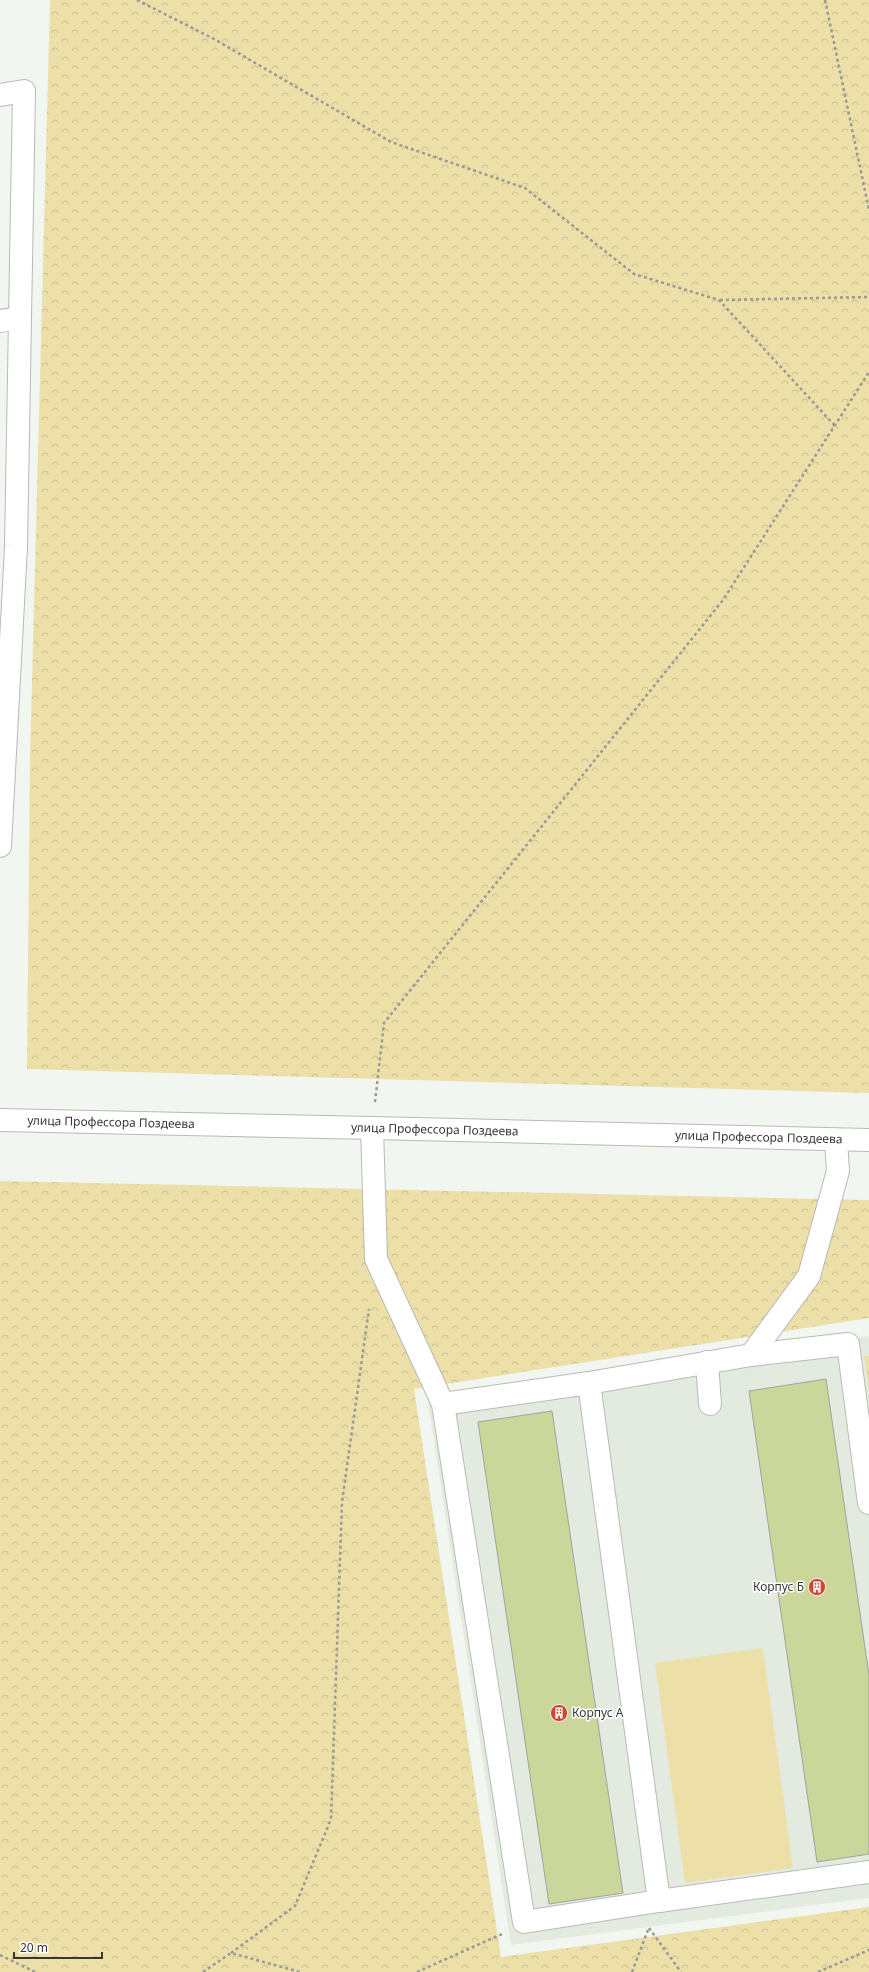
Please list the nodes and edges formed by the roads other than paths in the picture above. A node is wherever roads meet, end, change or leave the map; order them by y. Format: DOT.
graph roads {
  1 [pos="0,95"];
  2 [pos="10,319"];
  3 [pos="8,548"];
  4 [pos="0,846"];
  5 [pos="0,1120"];
  6 [pos="372,1128"];
  7 [pos="836,1140"];
  8 [pos="869,1140"];
  9 [pos="751,1355"];
  10 [pos="707,1362"];
  11 [pos="589,1383"];
  12 [pos="443,1404"];
  13 [pos="710,1404"];
  14 [pos="869,1503"];
  15 [pos="869,1872"];
  16 [pos="659,1901"];
  1 -- 2 [label="street"];
  2 -- 3 [label="street"];
  3 -- 4 [label="street"];
  5 -- 6 [label="street, улица Профессора Поздеева"];
  6 -- 7 [label="street, улица Профессора Поздеева"];
  6 -- 12 [label="street"];
  7 -- 8 [label="street, улица Профессора Поздеева"];
  7 -- 9 [label="street"];
  9 -- 10 [label="street"];
  9 -- 14 [label="street"];
  10 -- 11 [label="street"];
  10 -- 13 [label="street"];
  11 -- 12 [label="street"];
  11 -- 16 [label="street"];
  12 -- 16 [label="street"];
  15 -- 16 [label="street"];
}
